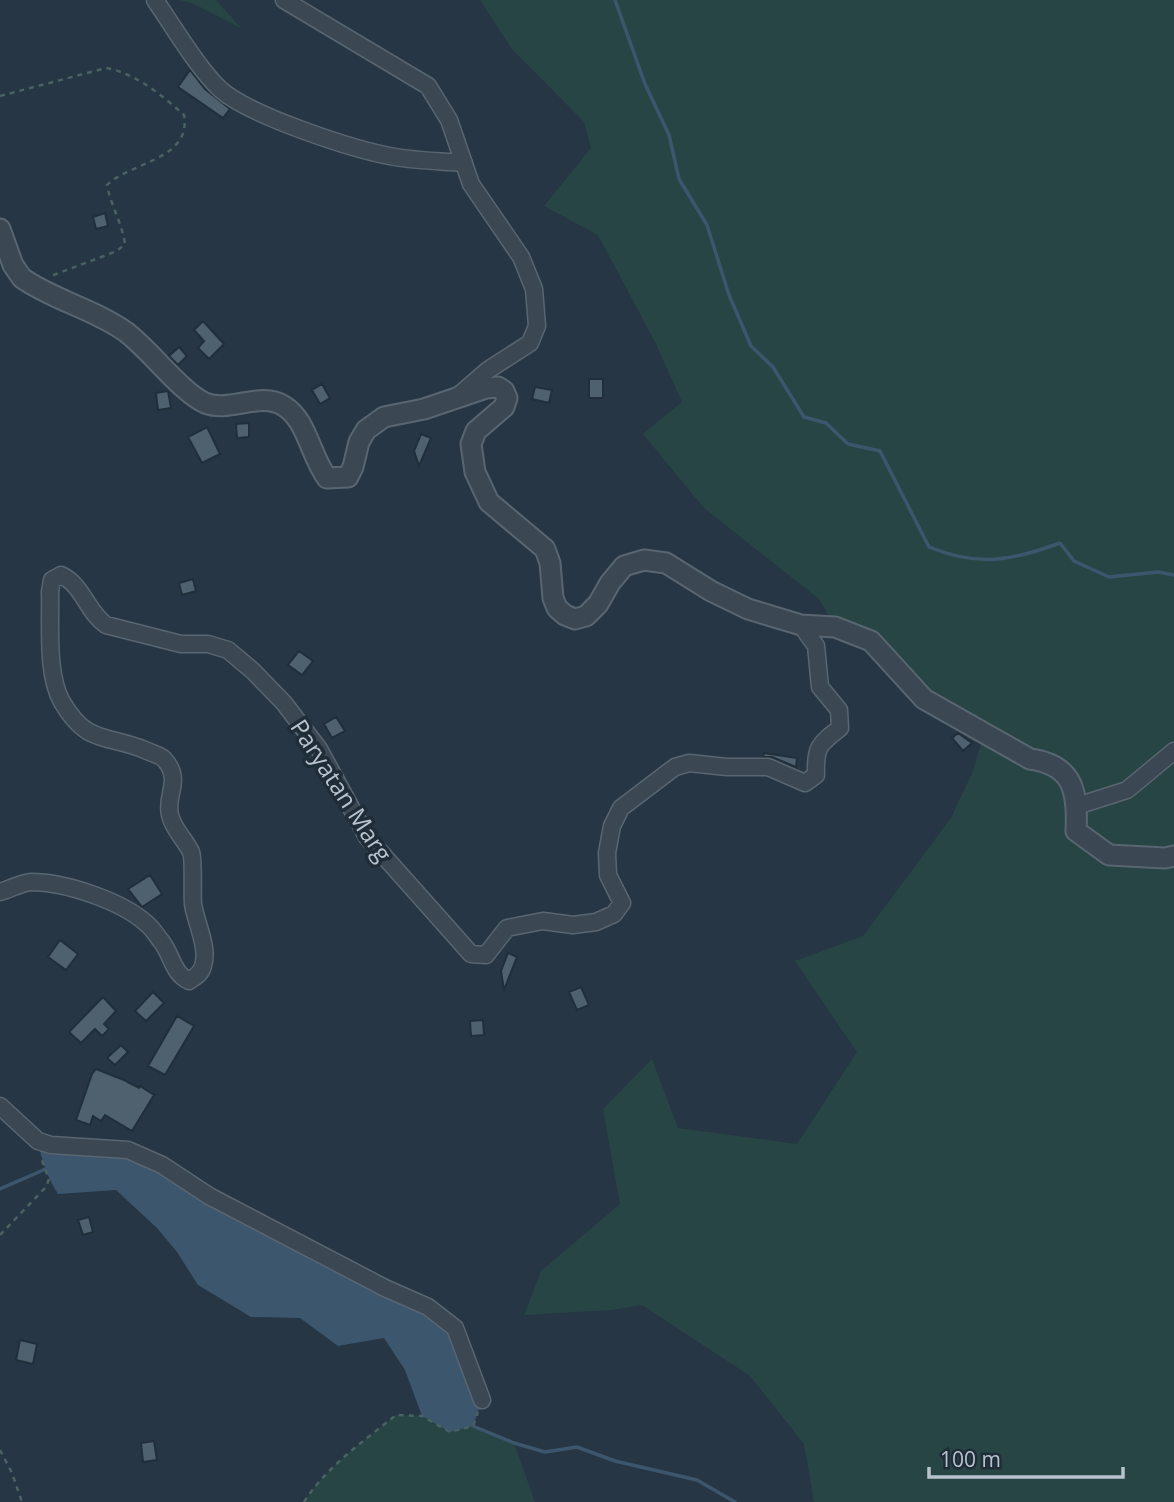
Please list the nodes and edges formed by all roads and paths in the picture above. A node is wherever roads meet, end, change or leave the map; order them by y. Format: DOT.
graph roads {
  1 [pos="155,0"];
  2 [pos="284,0"];
  3 [pos="0,96"];
  4 [pos="464,163"];
  5 [pos="0,229"];
  6 [pos="30,284"];
  7 [pos="457,397"];
  8 [pos="802,625"];
  9 [pos="1174,751"];
  10 [pos="1077,806"];
  11 [pos="1174,856"];
  12 [pos="0,892"];
  13 [pos="0,1106"];
  14 [pos="40,1156"];
  15 [pos="0,1236"];
  16 [pos="482,1400"];
  17 [pos="0,1450"];
  18 [pos="22,1502"];
  19 [pos="304,1502"];
  1 -- 4 [label="street"];
  2 -- 4 [label="street"];
  3 -- 6 [label="path"];
  4 -- 7 [label="street"];
  5 -- 6 [label="street"];
  6 -- 7 [label="street"];
  7 -- 8 [label="street"];
  8 -- 10 [label="street"];
  8 -- 12 [label="street, Paryatan Marg"];
  9 -- 10 [label="street"];
  10 -- 11 [label="street"];
  13 -- 16 [label="street"];
  14 -- 15 [label="path"];
  16 -- 19 [label="path"];
  17 -- 18 [label="path"];
}
